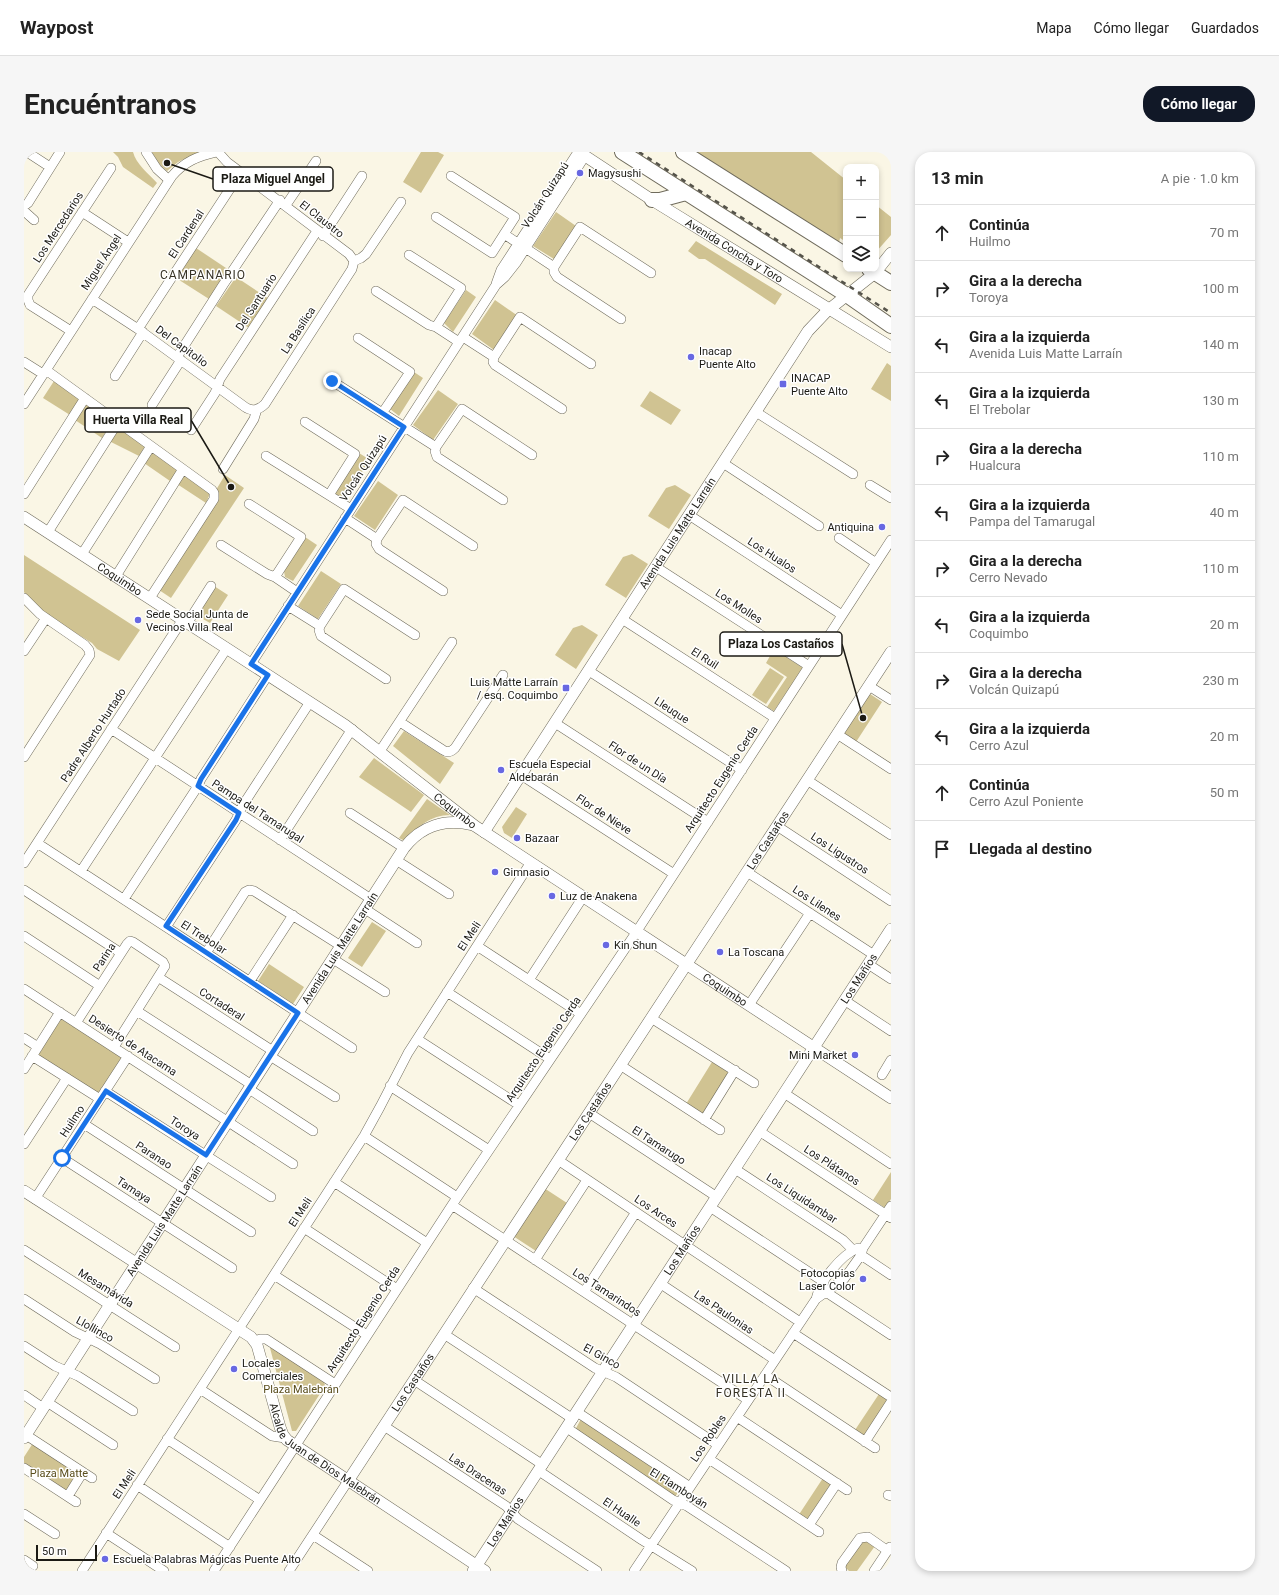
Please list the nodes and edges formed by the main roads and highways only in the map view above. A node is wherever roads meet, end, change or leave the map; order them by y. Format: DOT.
graph roads {
  1 [pos="622,152"];
  2 [pos="683,152"];
  3 [pos="686,193"];
  4 [pos="652,200"];
  5 [pos="843,254"];
  6 [pos="874,272"];
  7 [pos="891,283"];
  8 [pos="891,326"];
  1 -- 3 [label="main road, Avenida Concha y Toro"];
  2 -- 5 [label="main road"];
  3 -- 4 [label="main road"];
  3 -- 8 [label="main road, Avenida Concha y Toro"];
  6 -- 7 [label="main road"];
}
